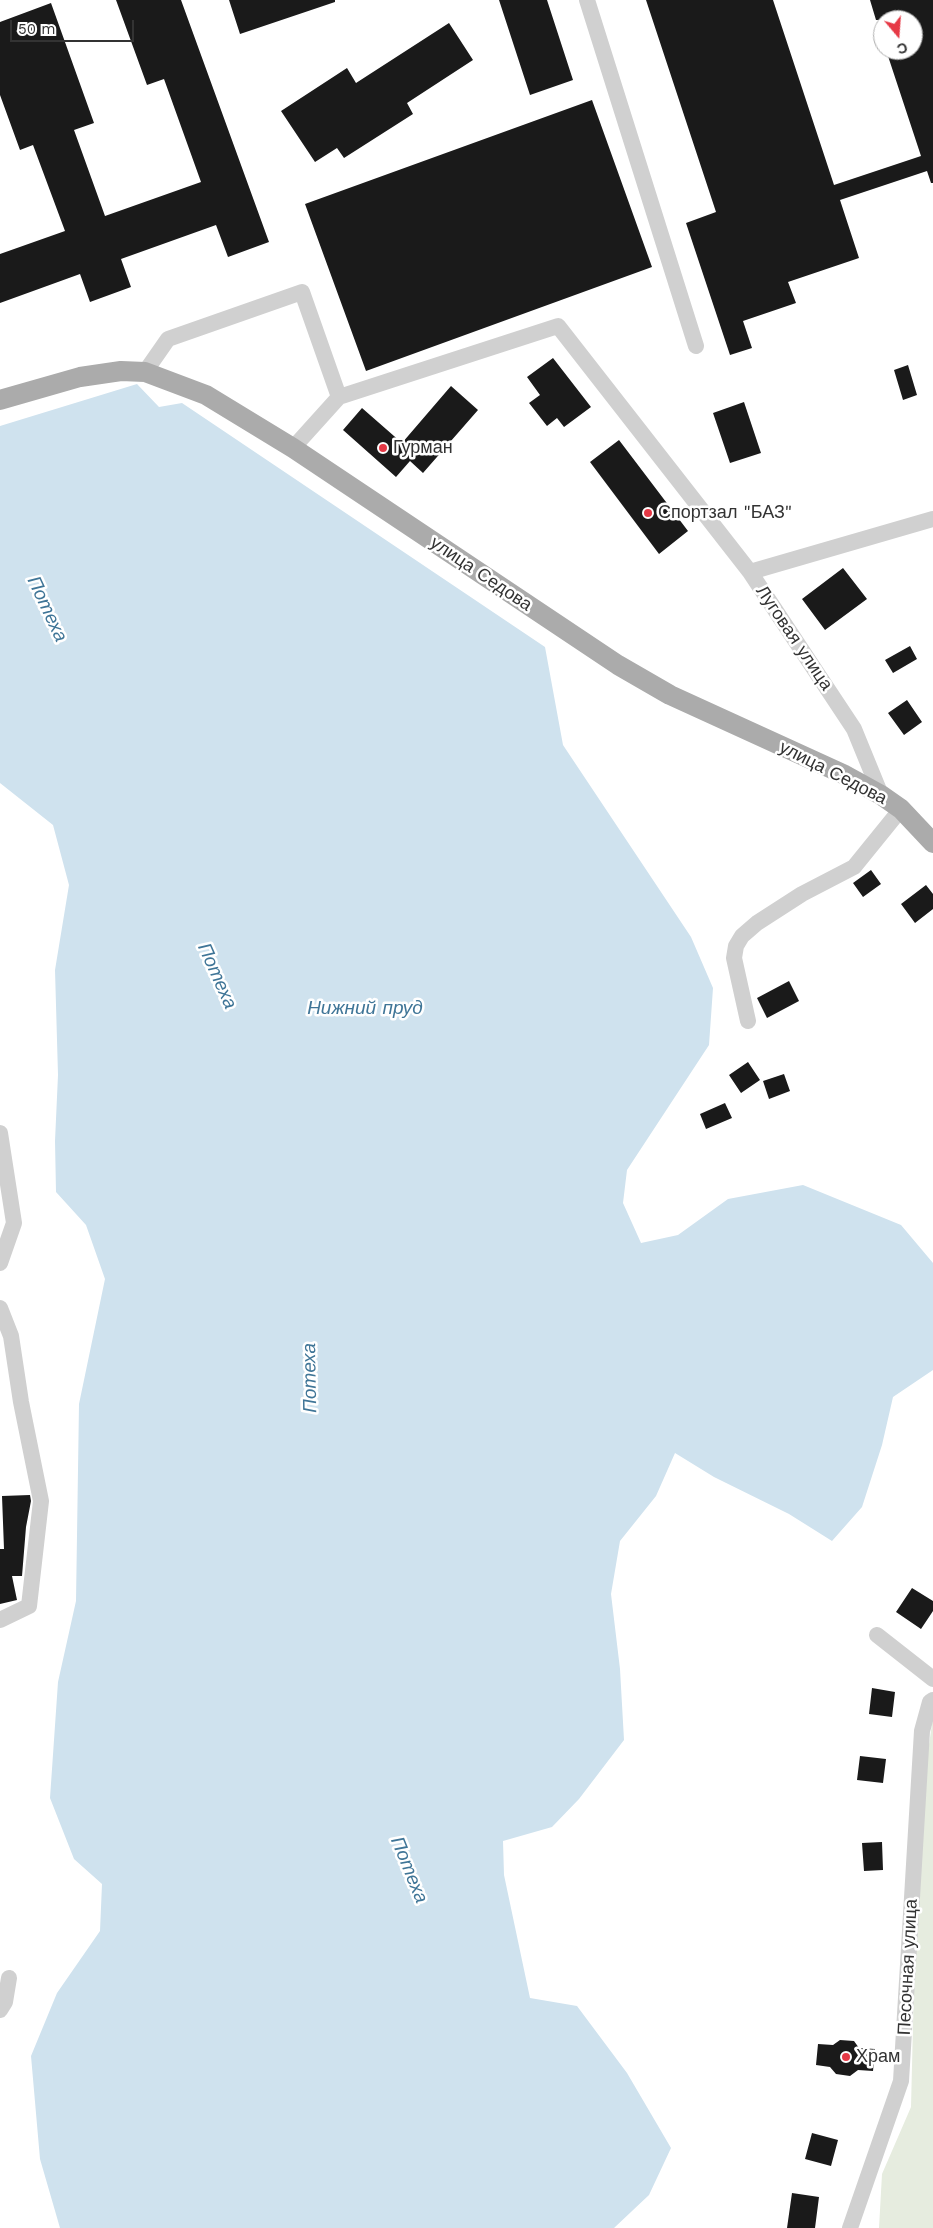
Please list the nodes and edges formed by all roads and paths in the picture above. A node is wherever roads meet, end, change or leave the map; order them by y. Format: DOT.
graph roads {
  1 [pos="587,0"];
  2 [pos="696,346"];
  3 [pos="145,372"];
  4 [pos="339,397"];
  5 [pos="6,399"];
  6 [pos="292,448"];
  7 [pos="933,519"];
  8 [pos="750,572"];
  9 [pos="881,795"];
  10 [pos="901,809"];
  11 [pos="933,843"];
  12 [pos="748,1021"];
  13 [pos="0,1133"];
  14 [pos="0,1263"];
  15 [pos="0,1308"];
  16 [pos="0,1620"];
  17 [pos="877,1635"];
  18 [pos="933,1679"];
  19 [pos="933,1700"];
  20 [pos="9,1978"];
  21 [pos="0,2010"];
  22 [pos="850,2228"];
  1 -- 2 [label="street"];
  3 -- 4 [label="street"];
  3 -- 5 [label="main road, улица Седова"];
  3 -- 6 [label="main road, улица Седова"];
  4 -- 6 [label="street"];
  4 -- 8 [label="street"];
  6 -- 9 [label="main road, улица Седова"];
  7 -- 8 [label="street, Луговая улица"];
  8 -- 9 [label="street, Луговая улица"];
  9 -- 10 [label="main road, улица Седова"];
  10 -- 11 [label="main road, улица Седова"];
  10 -- 12 [label="street"];
  13 -- 14 [label="street"];
  15 -- 16 [label="street"];
  17 -- 18 [label="street"];
  19 -- 22 [label="street, Песочная улица"];
  20 -- 21 [label="street"];
}
